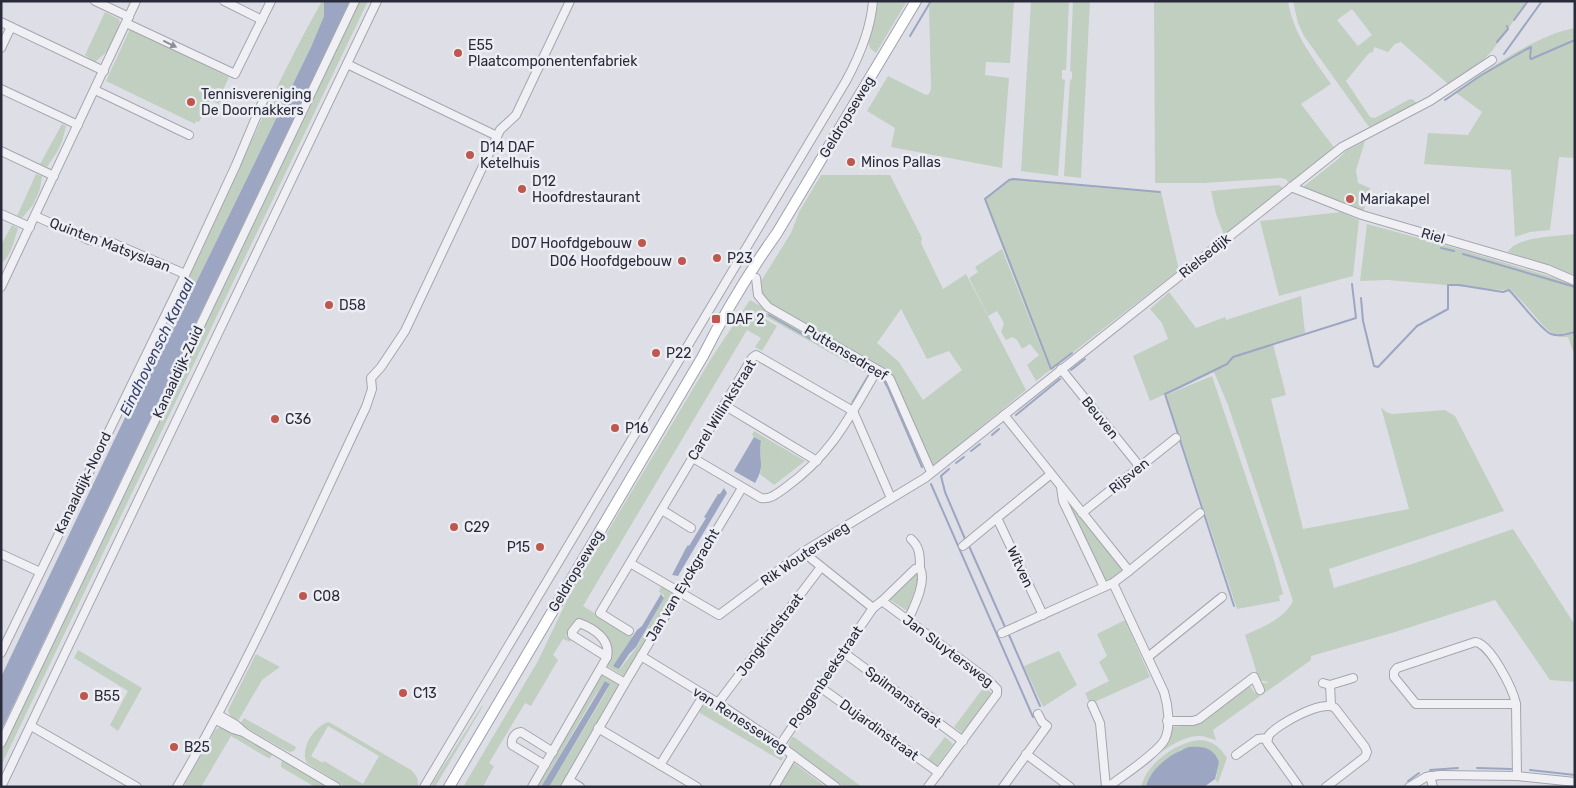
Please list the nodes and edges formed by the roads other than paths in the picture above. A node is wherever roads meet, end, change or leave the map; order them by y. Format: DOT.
graph roads {
  1 [pos="96,1"];
  2 [pos="136,1"];
  3 [pos="224,1"];
  4 [pos="271,1"];
  5 [pos="355,1"];
  6 [pos="377,1"];
  7 [pos="570,1"];
  8 [pos="873,1"];
  9 [pos="916,1"];
  10 [pos="127,20"];
  11 [pos="262,20"];
  12 [pos="1,22"];
  13 [pos="11,27"];
  14 [pos="1,48"];
  15 [pos="1492,60"];
  16 [pos="347,64"];
  17 [pos="104,71"];
  18 [pos="1,89"];
  19 [pos="95,90"];
  20 [pos="265,96"];
  21 [pos="78,125"];
  22 [pos="189,135"];
  23 [pos="497,136"];
  24 [pos="1,151"];
  25 [pos="54,176"];
  26 [pos="1292,188"];
  27 [pos="1,214"];
  28 [pos="35,216"];
  29 [pos="30,227"];
  30 [pos="777,233"];
  31 [pos="185,274"];
  32 [pos="4,276"];
  33 [pos="756,278"];
  34 [pos="1575,281"];
  35 [pos="1,287"];
  36 [pos="703,356"];
  37 [pos="1061,369"];
  38 [pos="877,370"];
  39 [pos="724,405"];
  40 [pos="853,411"];
  41 [pos="1004,415"];
  42 [pos="1176,438"];
  43 [pos="693,458"];
  44 [pos="817,461"];
  45 [pos="1140,467"];
  46 [pos="931,472"];
  47 [pos="1051,474"];
  48 [pos="1062,487"];
  49 [pos="742,488"];
  50 [pos="891,498"];
  51 [pos="662,510"];
  52 [pos="1082,513"];
  53 [pos="1200,513"];
  54 [pos="997,518"];
  55 [pos="691,528"];
  56 [pos="911,539"];
  57 [pos="963,546"];
  58 [pos="804,552"];
  59 [pos="1,554"];
  60 [pos="630,563"];
  61 [pos="821,567"];
  62 [pos="920,568"];
  63 [pos="1129,571"];
  64 [pos="40,572"];
  65 [pos="1113,583"];
  66 [pos="1104,587"];
  67 [pos="680,592"];
  68 [pos="1222,598"];
  69 [pos="882,601"];
  70 [pos="873,608"];
  71 [pos="1043,615"];
  72 [pos="908,620"];
  73 [pos="629,631"];
  74 [pos="1002,634"];
  75 [pos="843,652"];
  76 [pos="1,653"];
  77 [pos="641,656"];
  78 [pos="607,657"];
  79 [pos="1148,657"];
  80 [pos="601,669"];
  81 [pos="1353,678"];
  82 [pos="625,683"];
  83 [pos="820,687"];
  84 [pos="1260,690"];
  85 [pos="704,695"];
  86 [pos="718,703"];
  87 [pos="1516,704"];
  88 [pos="1092,705"];
  89 [pos="1331,705"];
  90 [pos="1038,714"];
  91 [pos="217,718"];
  92 [pos="1167,721"];
  93 [pos="30,726"];
  94 [pos="598,728"];
  95 [pos="1268,738"];
  96 [pos="963,741"];
  97 [pos="1,743"];
  98 [pos="780,745"];
  99 [pos="553,752"];
  100 [pos="1026,754"];
  101 [pos="793,755"];
  102 [pos="1236,755"];
  103 [pos="660,765"];
  104 [pos="545,766"];
  105 [pos="939,772"];
  106 [pos="1430,776"];
  107 [pos="1517,776"];
  108 [pos="1575,782"];
  109 [pos="567,784"];
  110 [pos="1332,785"];
  111 [pos="1,787"];
  112 [pos="137,787"];
  113 [pos="177,787"];
  114 [pos="336,787"];
  115 [pos="424,787"];
  116 [pos="448,787"];
  117 [pos="532,787"];
  118 [pos="580,787"];
  119 [pos="697,787"];
  120 [pos="774,787"];
  121 [pos="836,787"];
  122 [pos="928,787"];
  123 [pos="1003,787"];
  124 [pos="1070,787"];
  125 [pos="1107,787"];
  126 [pos="1300,787"];
  127 [pos="1409,787"];
  128 [pos="1433,787"];
  1 -- 10 [label="street"];
  2 -- 10 [label="street, Quinten Matsyslaan"];
  3 -- 11 [label="street"];
  4 -- 11 [label="street"];
  5 -- 97 [label="street, Kanaaldijk-Zuid"];
  6 -- 16 [label="street"];
  7 -- 23 [label="street"];
  8 -- 115 [label="street"];
  9 -- 30 [label="main road, Geldropseweg"];
  10 -- 11 [label="street, one-way"];
  10 -- 17 [label="street, Quinten Matsyslaan"];
  12 -- 13 [label="street"];
  13 -- 14 [label="street"];
  13 -- 17 [label="street"];
  15 -- 26 [label="street, Rielsedijk"];
  16 -- 23 [label="street"];
  16 -- 93 [label="street"];
  17 -- 19 [label="street, Quinten Matsyslaan"];
  18 -- 21 [label="street"];
  19 -- 21 [label="street, Quinten Matsyslaan"];
  19 -- 22 [label="street"];
  20 -- 31 [label="street, Kanaaldijk-Noord"];
  21 -- 25 [label="street, Quinten Matsyslaan"];
  23 -- 91 [label="street"];
  24 -- 25 [label="street"];
  25 -- 28 [label="street, Quinten Matsyslaan"];
  26 -- 34 [label="street, Riel"];
  26 -- 37 [label="street, Rielsedijk"];
  27 -- 29 [label="street"];
  28 -- 29 [label="street, Quinten Matsyslaan"];
  28 -- 31 [label="street, Quinten Matsyslaan"];
  29 -- 32 [label="street, Quinten Matsyslaan"];
  30 -- 33 [label="main road, Geldropseweg"];
  30 -- 36 [label="main road, Geldropseweg"];
  31 -- 64 [label="street, Kanaaldijk-Noord"];
  32 -- 35 [label="street, Quinten Matsyslaan"];
  33 -- 36 [label="main road, Geldropseweg"];
  33 -- 38 [label="street, Puttensedreef"];
  36 -- 116 [label="main road, Geldropseweg"];
  37 -- 41 [label="street, Rielsedijk"];
  37 -- 45 [label="street, Beuven"];
  38 -- 40 [label="street"];
  38 -- 46 [label="street, Puttensedreef"];
  39 -- 40 [label="street, Carel Willinkstraat"];
  39 -- 43 [label="street, Carel Willinkstraat"];
  39 -- 44 [label="street"];
  40 -- 44 [label="street"];
  40 -- 50 [label="street"];
  41 -- 46 [label="street, Rielsedijk"];
  41 -- 47 [label="street"];
  42 -- 45 [label="street, Rijsven"];
  43 -- 49 [label="street"];
  43 -- 51 [label="street, Carel Willinkstraat"];
  44 -- 49 [label="street"];
  45 -- 52 [label="street, Rijsven"];
  46 -- 50 [label="street, Rik Woutersweg"];
  47 -- 48 [label="street"];
  47 -- 54 [label="street"];
  48 -- 52 [label="street"];
  48 -- 66 [label="street"];
  49 -- 67 [label="street, Jan van Eyckgracht"];
  50 -- 58 [label="street, Rik Woutersweg"];
  51 -- 55 [label="street"];
  51 -- 60 [label="street, Carel Willinkstraat"];
  52 -- 63 [label="street"];
  53 -- 63 [label="street"];
  54 -- 57 [label="street"];
  54 -- 71 [label="street, Witven"];
  56 -- 62 [label="street"];
  58 -- 61 [label="street"];
  58 -- 67 [label="street, Rik Woutersweg"];
  59 -- 64 [label="street"];
  60 -- 67 [label="street"];
  60 -- 73 [label="street, Carel Willinkstraat"];
  61 -- 70 [label="street"];
  61 -- 86 [label="street, Jongkindstraat"];
  62 -- 69 [label="street"];
  62 -- 72 [label="street"];
  63 -- 65 [label="street"];
  64 -- 76 [label="street, Kanaaldijk-Noord"];
  65 -- 66 [label="street"];
  65 -- 79 [label="street"];
  66 -- 71 [label="street"];
  67 -- 77 [label="street, Jan van Eyckgracht"];
  68 -- 79 [label="street"];
  69 -- 70 [label="street"];
  69 -- 72 [label="street, Jan Sluytersweg"];
  70 -- 75 [label="street, Poggenbeekstraat"];
  71 -- 74 [label="street"];
  72 -- 96 [label="street, Jan Sluytersweg"];
  75 -- 83 [label="street, Poggenbeekstraat"];
  75 -- 96 [label="street, Spilmanstraat"];
  77 -- 82 [label="street, Jan van Eyckgracht"];
  77 -- 85 [label="street, van Renesseweg"];
  78 -- 78 [label="street"];
  78 -- 80 [label="street"];
  79 -- 92 [label="street"];
  80 -- 82 [label="street"];
  80 -- 99 [label="street"];
  81 -- 89 [label="street"];
  82 -- 94 [label="street, Jan van Eyckgracht"];
  83 -- 98 [label="street, Poggenbeekstraat"];
  83 -- 105 [label="street, Dujardinstraat"];
  84 -- 92 [label="street"];
  85 -- 86 [label="street, van Renesseweg"];
  85 -- 103 [label="street"];
  86 -- 98 [label="street, van Renesseweg"];
  87 -- 87 [label="street"];
  87 -- 107 [label="street"];
  88 -- 125 [label="street"];
  89 -- 95 [label="street"];
  89 -- 110 [label="street"];
  90 -- 100 [label="street"];
  91 -- 113 [label="street"];
  91 -- 114 [label="street"];
  92 -- 125 [label="street"];
  93 -- 111 [label="street"];
  93 -- 112 [label="street"];
  94 -- 103 [label="street"];
  94 -- 109 [label="street, Jan van Eyckgracht"];
  95 -- 102 [label="street"];
  95 -- 126 [label="street"];
  96 -- 105 [label="street, Jan Sluytersweg"];
  98 -- 101 [label="street, van Renesseweg"];
  99 -- 104 [label="street"];
  99 -- 104 [label="street"];
  100 -- 123 [label="street"];
  100 -- 124 [label="street"];
  101 -- 120 [label="street"];
  101 -- 121 [label="street, van Renesseweg"];
  103 -- 119 [label="street"];
  104 -- 117 [label="street"];
  105 -- 122 [label="street, Jan Sluytersweg"];
  106 -- 107 [label="street"];
  106 -- 127 [label="street"];
  106 -- 128 [label="street"];
  107 -- 108 [label="street"];
  109 -- 118 [label="street"];
}
